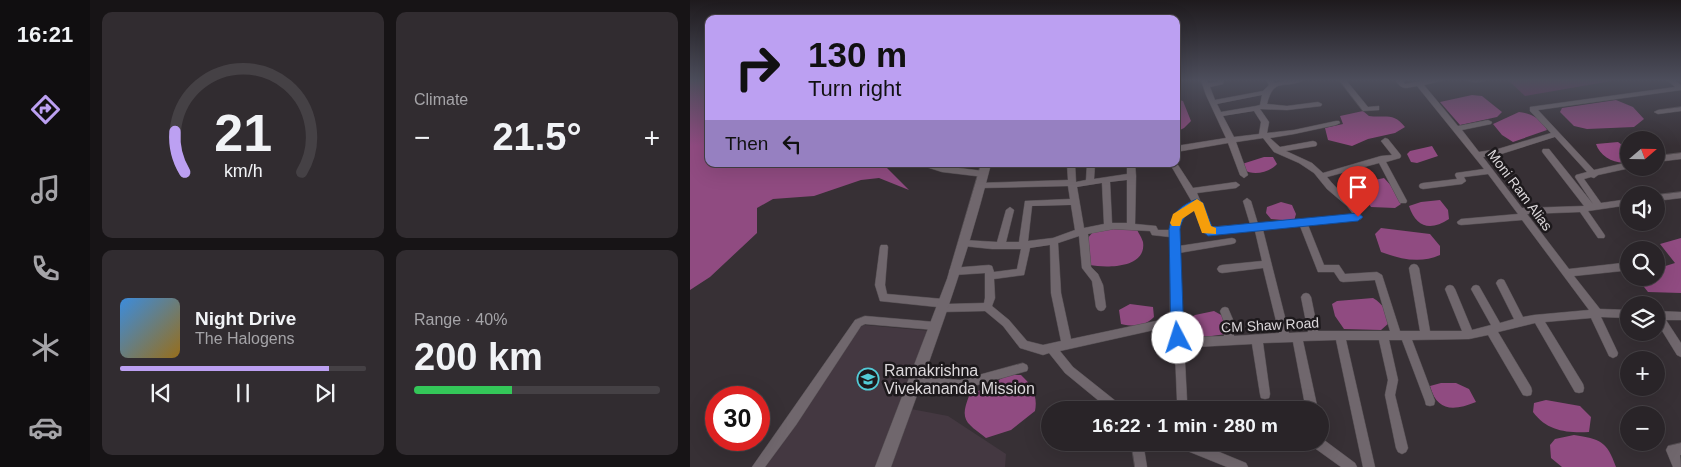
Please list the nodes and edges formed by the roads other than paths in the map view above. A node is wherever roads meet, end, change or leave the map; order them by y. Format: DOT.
graph roads {
  1 [pos="1217,102"];
  2 [pos="1262,102"];
  3 [pos="1360,102"];
  4 [pos="1434,102"];
  5 [pos="1584,102"];
  6 [pos="1213,103"];
  7 [pos="1318,104"];
  8 [pos="1260,107"];
  9 [pos="1376,108"];
  10 [pos="1681,109"];
  11 [pos="1658,112"];
  12 [pos="1220,114"];
  13 [pos="1488,122"];
  14 [pos="1336,123"];
  15 [pos="1456,129"];
  16 [pos="1263,134"];
  17 [pos="1556,134"];
  18 [pos="1231,140"];
  19 [pos="1385,140"];
  20 [pos="1313,144"];
  21 [pos="1180,148"];
  22 [pos="1277,150"];
  23 [pos="1546,151"];
  24 [pos="1477,155"];
  25 [pos="1680,156"];
  26 [pos="1665,157"];
  27 [pos="1381,159"];
  28 [pos="936,167"];
  29 [pos="1071,167"];
  30 [pos="1091,167"];
  31 [pos="1131,167"];
  32 [pos="1176,167"];
  33 [pos="1620,168"];
  34 [pos="1489,171"];
  35 [pos="983,174"];
  36 [pos="1244,175"];
  37 [pos="1594,175"];
  38 [pos="1132,176"];
  39 [pos="1321,176"];
  40 [pos="1106,181"];
  41 [pos="1090,183"];
  42 [pos="1073,184"];
  43 [pos="1236,185"];
  44 [pos="1423,186"];
  45 [pos="1192,191"];
  46 [pos="1681,195"];
  47 [pos="1665,197"];
  48 [pos="1247,201"];
  49 [pos="1404,201"];
  50 [pos="1076,202"];
  51 [pos="1197,203"];
  52 [pos="1620,203"];
  53 [pos="1590,207"];
  54 [pos="1010,210"];
  55 [pos="1521,214"];
  56 [pos="1461,222"];
  57 [pos="1303,224"];
  58 [pos="1108,227"];
  59 [pos="1131,227"];
  60 [pos="1257,227"];
  61 [pos="1082,232"];
  62 [pos="1175,234"];
  63 [pos="1601,236"];
  64 [pos="1232,241"];
  65 [pos="1054,242"];
  66 [pos="963,244"];
  67 [pos="1024,244"];
  68 [pos="1001,245"];
  69 [pos="884,246"];
  70 [pos="1176,250"];
  71 [pos="1267,264"];
  72 [pos="1620,267"];
  73 [pos="1414,268"];
  74 [pos="1222,269"];
  75 [pos="954,271"];
  76 [pos="1566,273"];
  77 [pos="989,276"];
  78 [pos="1501,283"];
  79 [pos="1450,289"];
  80 [pos="1476,289"];
  81 [pos="1306,297"];
  82 [pos="942,305"];
  83 [pos="987,307"];
  84 [pos="1101,307"];
  85 [pos="1225,311"];
  86 [pos="1596,313"];
  87 [pos="1620,314"];
  88 [pos="1665,315"];
  89 [pos="1681,316"];
  90 [pos="1538,319"];
  91 [pos="1521,322"];
  92 [pos="1177,324"];
  93 [pos="935,326"];
  94 [pos="1665,327"];
  95 [pos="1495,329"];
  96 [pos="1469,335"];
  97 [pos="1314,336"];
  98 [pos="1340,336"];
  99 [pos="1383,336"];
  100 [pos="1402,336"];
  101 [pos="1426,336"];
  102 [pos="1297,337"];
  103 [pos="1285,338"];
  104 [pos="1257,340"];
  105 [pos="1229,342"];
  106 [pos="1066,345"];
  107 [pos="1051,348"];
  108 [pos="1681,352"];
  109 [pos="1613,353"];
  110 [pos="1023,368"];
  111 [pos="915,381"];
  112 [pos="1579,388"];
  113 [pos="1527,391"];
  114 [pos="1265,394"];
  115 [pos="1182,400"];
  116 [pos="1107,401"];
  117 [pos="1310,401"];
  118 [pos="1430,401"];
  119 [pos="1402,448"];
  120 [pos="1681,450"];
  121 [pos="1138,451"];
  122 [pos="1212,451"];
  123 [pos="1328,451"];
  124 [pos="758,467"];
  125 [pos="883,467"];
  126 [pos="1141,467"];
  127 [pos="1242,467"];
  128 [pos="1351,467"];
  129 [pos="1369,467"];
  130 [pos="1679,467"];
  1 -- 6 [label="street"];
  2 -- 8 [label="street"];
  3 -- 9 [label="street"];
  4 -- 15 [label="street, Moni Ram Alias"];
  5 -- 17 [label="street"];
  6 -- 12 [label="street"];
  7 -- 8 [label="street"];
  8 -- 12 [label="street"];
  8 -- 16 [label="street"];
  10 -- 11 [label="street"];
  12 -- 18 [label="street"];
  13 -- 15 [label="street"];
  14 -- 16 [label="street"];
  15 -- 24 [label="street, Moni Ram Alias"];
  16 -- 18 [label="street"];
  16 -- 22 [label="street"];
  17 -- 24 [label="street"];
  17 -- 37 [label="street"];
  18 -- 21 [label="street"];
  18 -- 36 [label="street"];
  19 -- 27 [label="street"];
  20 -- 22 [label="street"];
  22 -- 39 [label="street"];
  23 -- 53 [label="street"];
  24 -- 34 [label="street, Moni Ram Alias"];
  25 -- 26 [label="street"];
  27 -- 39 [label="street"];
  27 -- 49 [label="street"];
  28 -- 35 [label="street"];
  29 -- 42 [label="street"];
  30 -- 41 [label="street"];
  31 -- 38 [label="street"];
  32 -- 45 [label="street"];
  33 -- 37 [label="street"];
  34 -- 44 [label="street"];
  34 -- 55 [label="street, Moni Ram Alias"];
  35 -- 42 [label="street"];
  35 -- 66 [label="street"];
  37 -- 53 [label="street"];
  38 -- 40 [label="street"];
  38 -- 59 [label="street"];
  39 -- 57 [label="street"];
  40 -- 41 [label="street"];
  40 -- 58 [label="street"];
  41 -- 42 [label="street"];
  42 -- 50 [label="street"];
  43 -- 45 [label="street"];
  45 -- 51 [label="street"];
  46 -- 47 [label="street"];
  48 -- 60 [label="street"];
  50 -- 61 [label="street"];
  50 -- 67 [label="street"];
  51 -- 60 [label="street"];
  51 -- 62 [label="street"];
  52 -- 53 [label="street"];
  53 -- 55 [label="street"];
  53 -- 63 [label="street"];
  54 -- 68 [label="street"];
  55 -- 56 [label="street"];
  55 -- 76 [label="street, Moni Ram Alias"];
  57 -- 60 [label="street"];
  57 -- 100 [label="street"];
  58 -- 59 [label="street"];
  58 -- 61 [label="street"];
  59 -- 62 [label="street"];
  60 -- 71 [label="street"];
  61 -- 65 [label="street"];
  61 -- 84 [label="street"];
  62 -- 70 [label="street"];
  64 -- 70 [label="street"];
  65 -- 67 [label="street"];
  65 -- 106 [label="street"];
  66 -- 68 [label="street"];
  66 -- 75 [label="street"];
  67 -- 68 [label="street"];
  67 -- 77 [label="street"];
  69 -- 82 [label="street"];
  70 -- 92 [label="street"];
  71 -- 74 [label="street"];
  71 -- 103 [label="street"];
  72 -- 76 [label="street"];
  73 -- 101 [label="street"];
  75 -- 77 [label="street"];
  75 -- 82 [label="street"];
  76 -- 86 [label="street, Moni Ram Alias"];
  77 -- 83 [label="street"];
  78 -- 91 [label="street"];
  79 -- 96 [label="street"];
  80 -- 95 [label="street"];
  81 -- 97 [label="street"];
  82 -- 83 [label="street"];
  82 -- 93 [label="street"];
  83 -- 107 [label="street"];
  85 -- 105 [label="street"];
  86 -- 87 [label="street, CM Shaw Road"];
  86 -- 90 [label="street, CM Shaw Road"];
  86 -- 109 [label="street, Moni Ram Alias"];
  88 -- 89 [label="street"];
  90 -- 91 [label="street, CM Shaw Road"];
  90 -- 112 [label="street"];
  91 -- 95 [label="street, CM Shaw Road"];
  92 -- 105 [label="street, CM Shaw Road"];
  92 -- 106 [label="street"];
  92 -- 115 [label="street"];
  93 -- 111 [label="street"];
  93 -- 124 [label="street"];
  94 -- 108 [label="street"];
  95 -- 96 [label="street, CM Shaw Road"];
  95 -- 113 [label="street"];
  96 -- 101 [label="street, CM Shaw Road"];
  97 -- 98 [label="street, CM Shaw Road"];
  97 -- 102 [label="street, CM Shaw Road"];
  98 -- 99 [label="street, CM Shaw Road"];
  98 -- 129 [label="street"];
  99 -- 100 [label="street, CM Shaw Road"];
  99 -- 119 [label="street"];
  100 -- 101 [label="street, CM Shaw Road"];
  100 -- 118 [label="street"];
  102 -- 103 [label="street, CM Shaw Road"];
  102 -- 117 [label="street"];
  103 -- 104 [label="street, CM Shaw Road"];
  104 -- 105 [label="street, CM Shaw Road"];
  104 -- 114 [label="street"];
  106 -- 107 [label="street"];
  107 -- 116 [label="street"];
  110 -- 111 [label="street"];
  111 -- 125 [label="street"];
  120 -- 130 [label="street"];
  121 -- 126 [label="street"];
  122 -- 127 [label="street"];
  123 -- 128 [label="street"];
}
